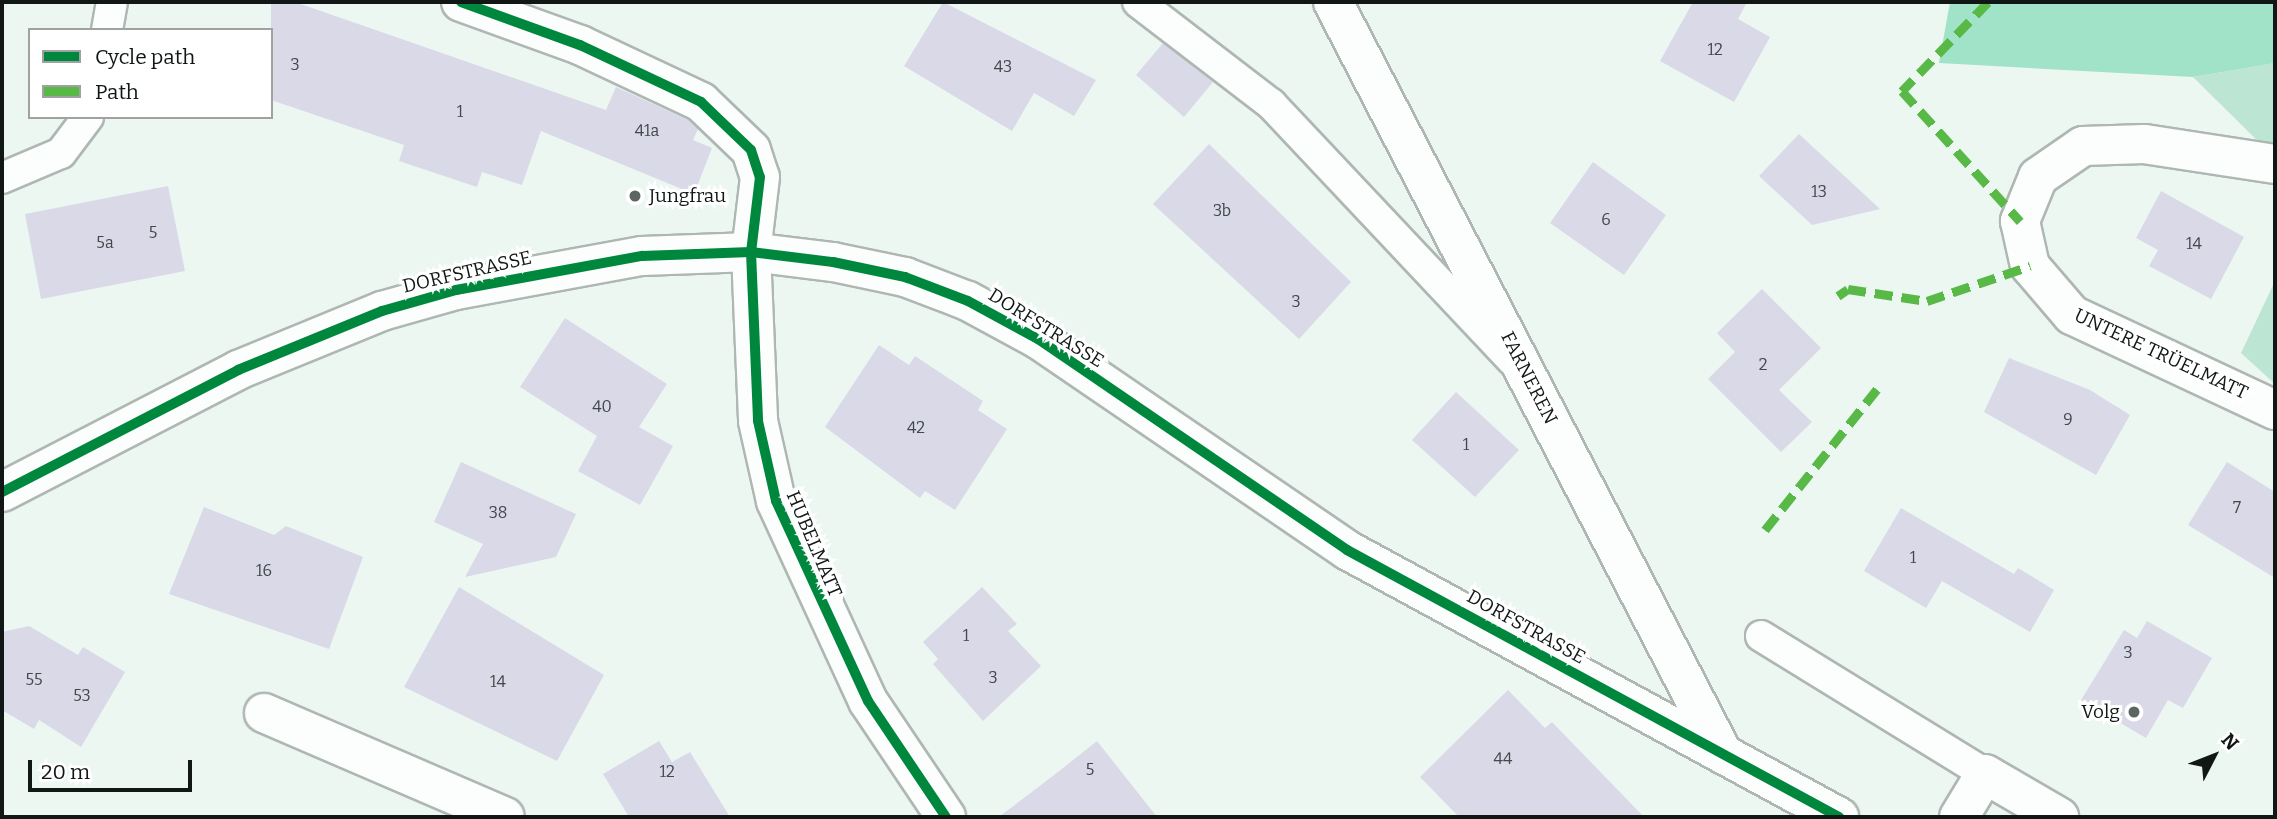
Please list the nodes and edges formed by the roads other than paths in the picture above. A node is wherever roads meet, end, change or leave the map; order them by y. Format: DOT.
graph roads {
  1 [pos="112,2"];
  2 [pos="461,2"];
  3 [pos="1138,2"];
  4 [pos="1333,2"];
  5 [pos="107,28"];
  6 [pos="86,119"];
  7 [pos="2275,164"];
  8 [pos="2,178"];
  9 [pos="751,253"];
  10 [pos="1525,372"];
  11 [pos="2275,410"];
  12 [pos="2,492"];
  13 [pos="1761,636"];
  14 [pos="264,713"];
  15 [pos="1723,754"];
  16 [pos="1985,774"];
  17 [pos="505,817"];
  18 [pos="946,817"];
  19 [pos="1839,817"];
  20 [pos="1959,817"];
  21 [pos="2059,817"];
  1 -- 5 [label="lane"];
  2 -- 9 [label="street, HUBELMATT"];
  3 -- 10 [label="lane"];
  4 -- 10 [label="street, FARNEREN"];
  6 -- 8 [label="lane"];
  7 -- 11 [label="street, UNTERE TRÜELMATT"];
  9 -- 12 [label="street, DORFSTRASSE"];
  9 -- 15 [label="street, DORFSTRASSE"];
  9 -- 18 [label="street, HUBELMATT"];
  10 -- 15 [label="street, FARNEREN"];
  13 -- 16 [label="lane"];
  14 -- 17 [label="street"];
  15 -- 19 [label="street, DORFSTRASSE"];
  16 -- 20 [label="street"];
  16 -- 21 [label="street"];
}
